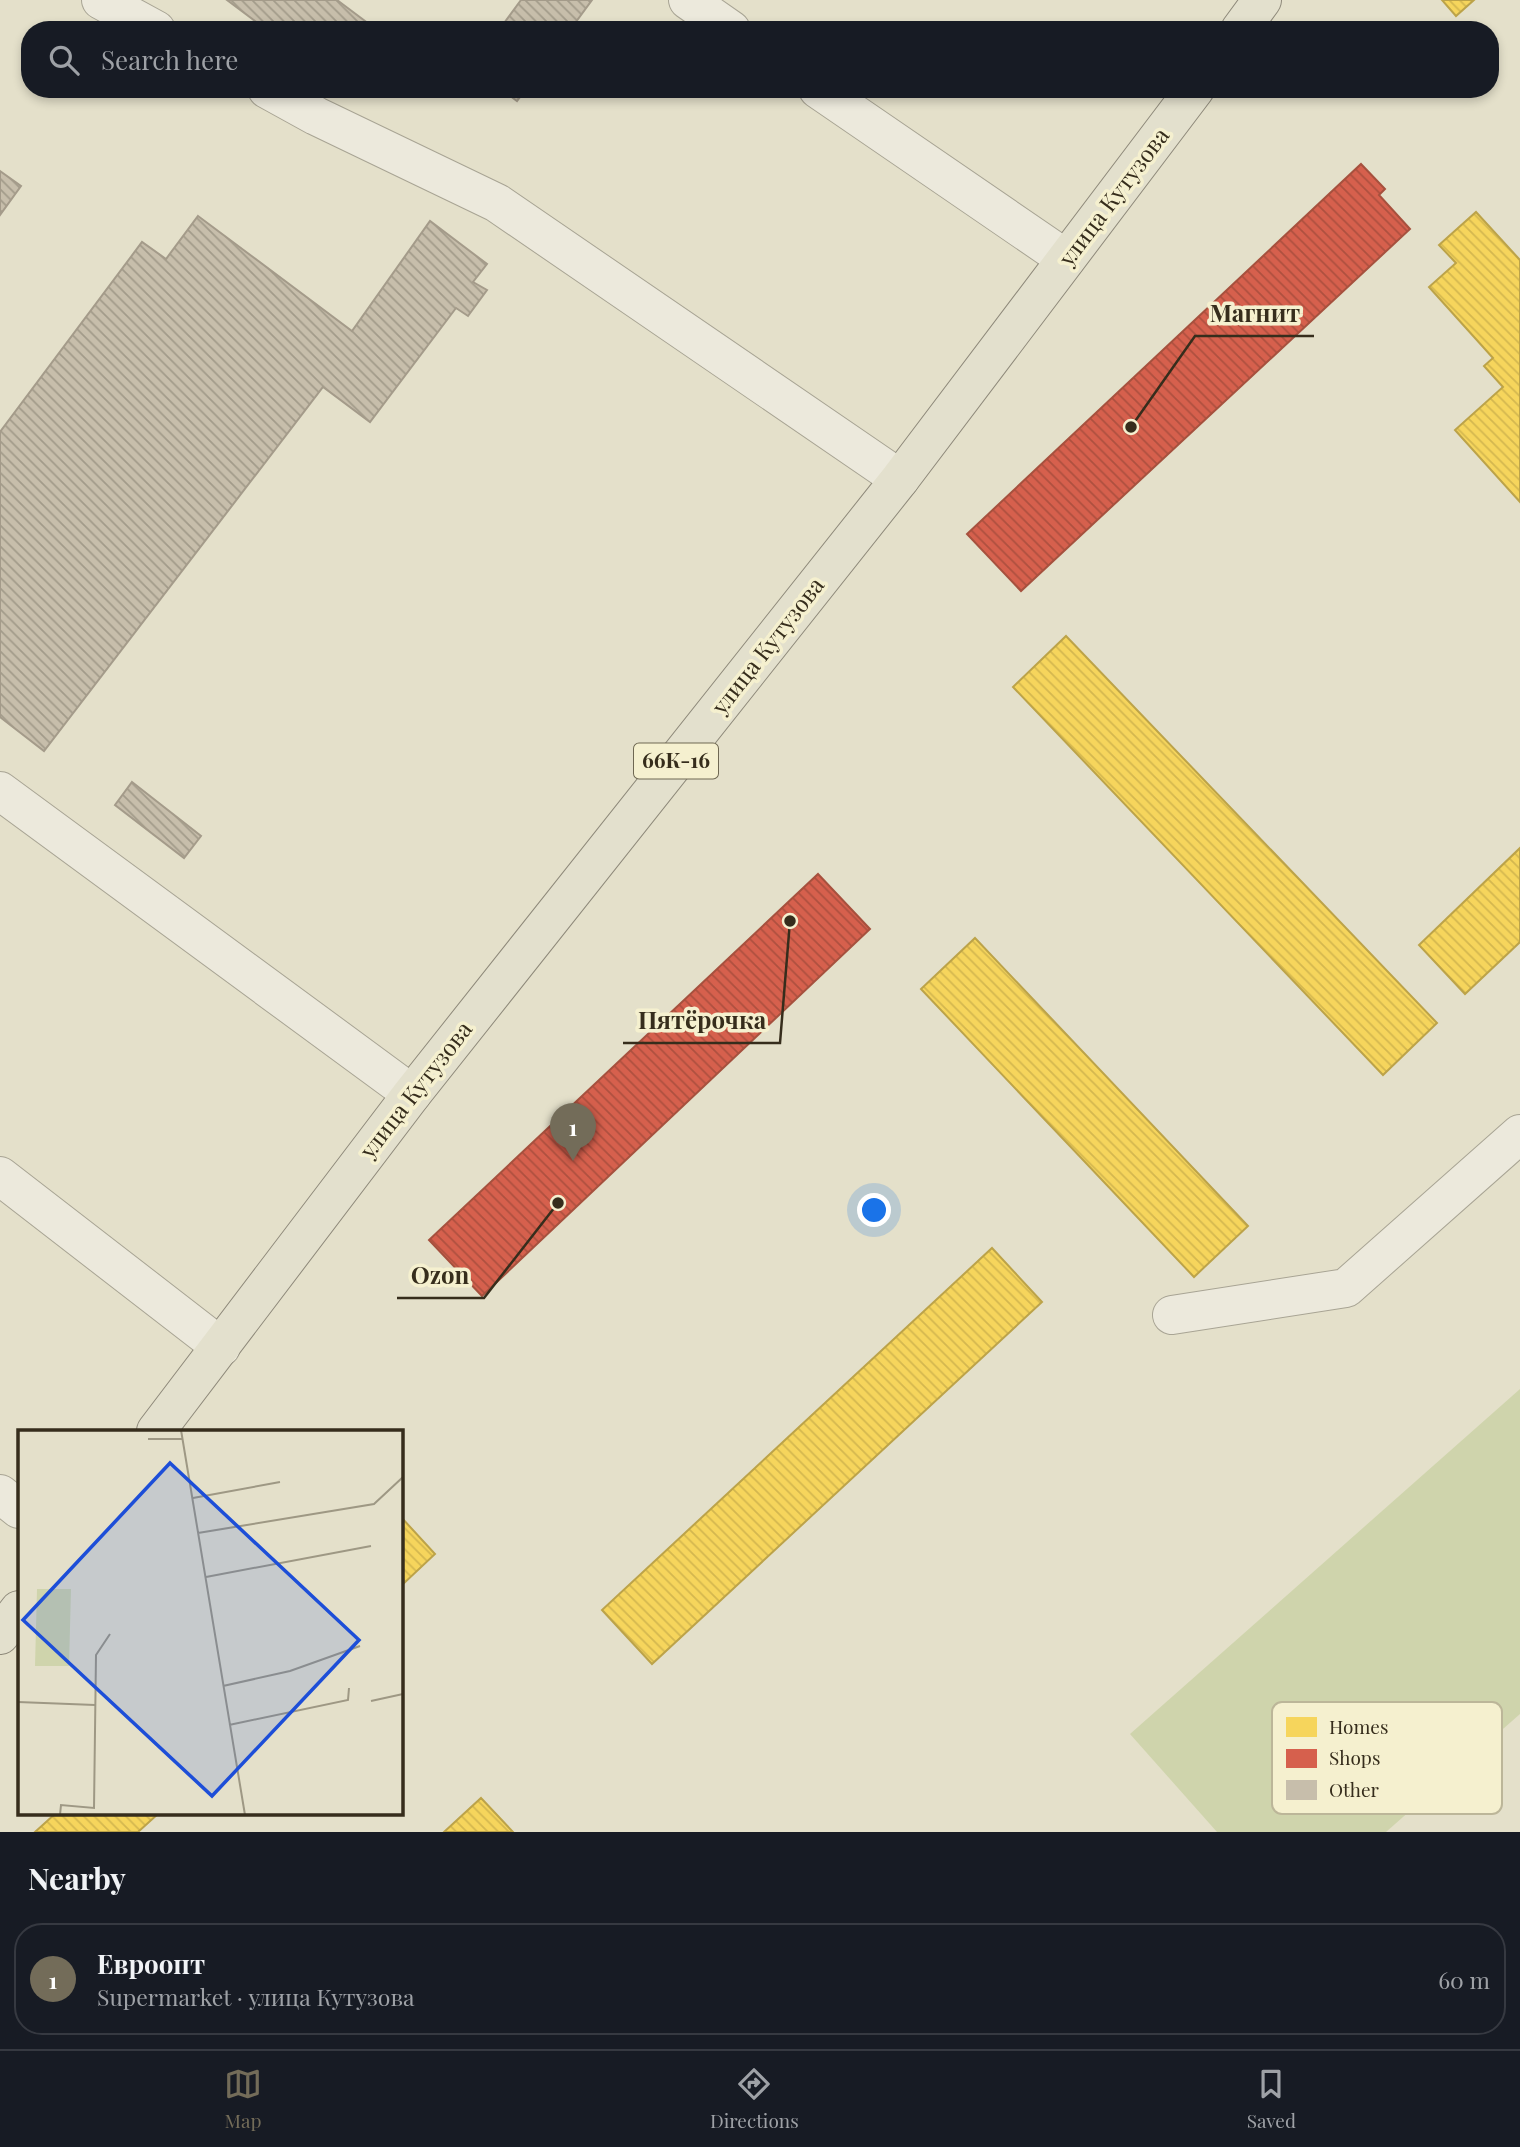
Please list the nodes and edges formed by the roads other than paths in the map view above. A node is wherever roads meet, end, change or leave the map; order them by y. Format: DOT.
graph roads {
  1 [pos="101,0"];
  2 [pos="688,0"];
  3 [pos="1262,0"];
  4 [pos="140,21"];
  5 [pos="719,21"];
  6 [pos="1247,21"];
  7 [pos="283,98"];
  8 [pos="831,98"];
  9 [pos="1188,98"];
  10 [pos="1066,260"];
  11 [pos="900,480"];
  12 [pos="0,791"];
  13 [pos="412,1094"];
  14 [pos="1520,1134"];
  15 [pos="0,1176"];
  16 [pos="1172,1315"];
  17 [pos="221,1346"];
  18 [pos="157,1430"];
  19 [pos="0,1494"];
  20 [pos="18,1508"];
  21 [pos="18,1611"];
  22 [pos="0,1635"];
  1 -- 4 [label="lane"];
  2 -- 5 [label="lane"];
  3 -- 6 [label="main road"];
  7 -- 11 [label="lane"];
  8 -- 10 [label="lane"];
  9 -- 10 [label="main road, улица Кутузова / 66К-16"];
  10 -- 11 [label="main road, улица Кутузова / 66К-16"];
  11 -- 13 [label="main road, улица Кутузова / 66К-16"];
  12 -- 13 [label="lane"];
  13 -- 17 [label="main road, улица Кутузова / 66К-16"];
  14 -- 16 [label="lane"];
  15 -- 17 [label="lane"];
  17 -- 18 [label="main road, улица Кутузова / 66К-16"];
  19 -- 20 [label="lane"];
  21 -- 22 [label="main road"];
}
